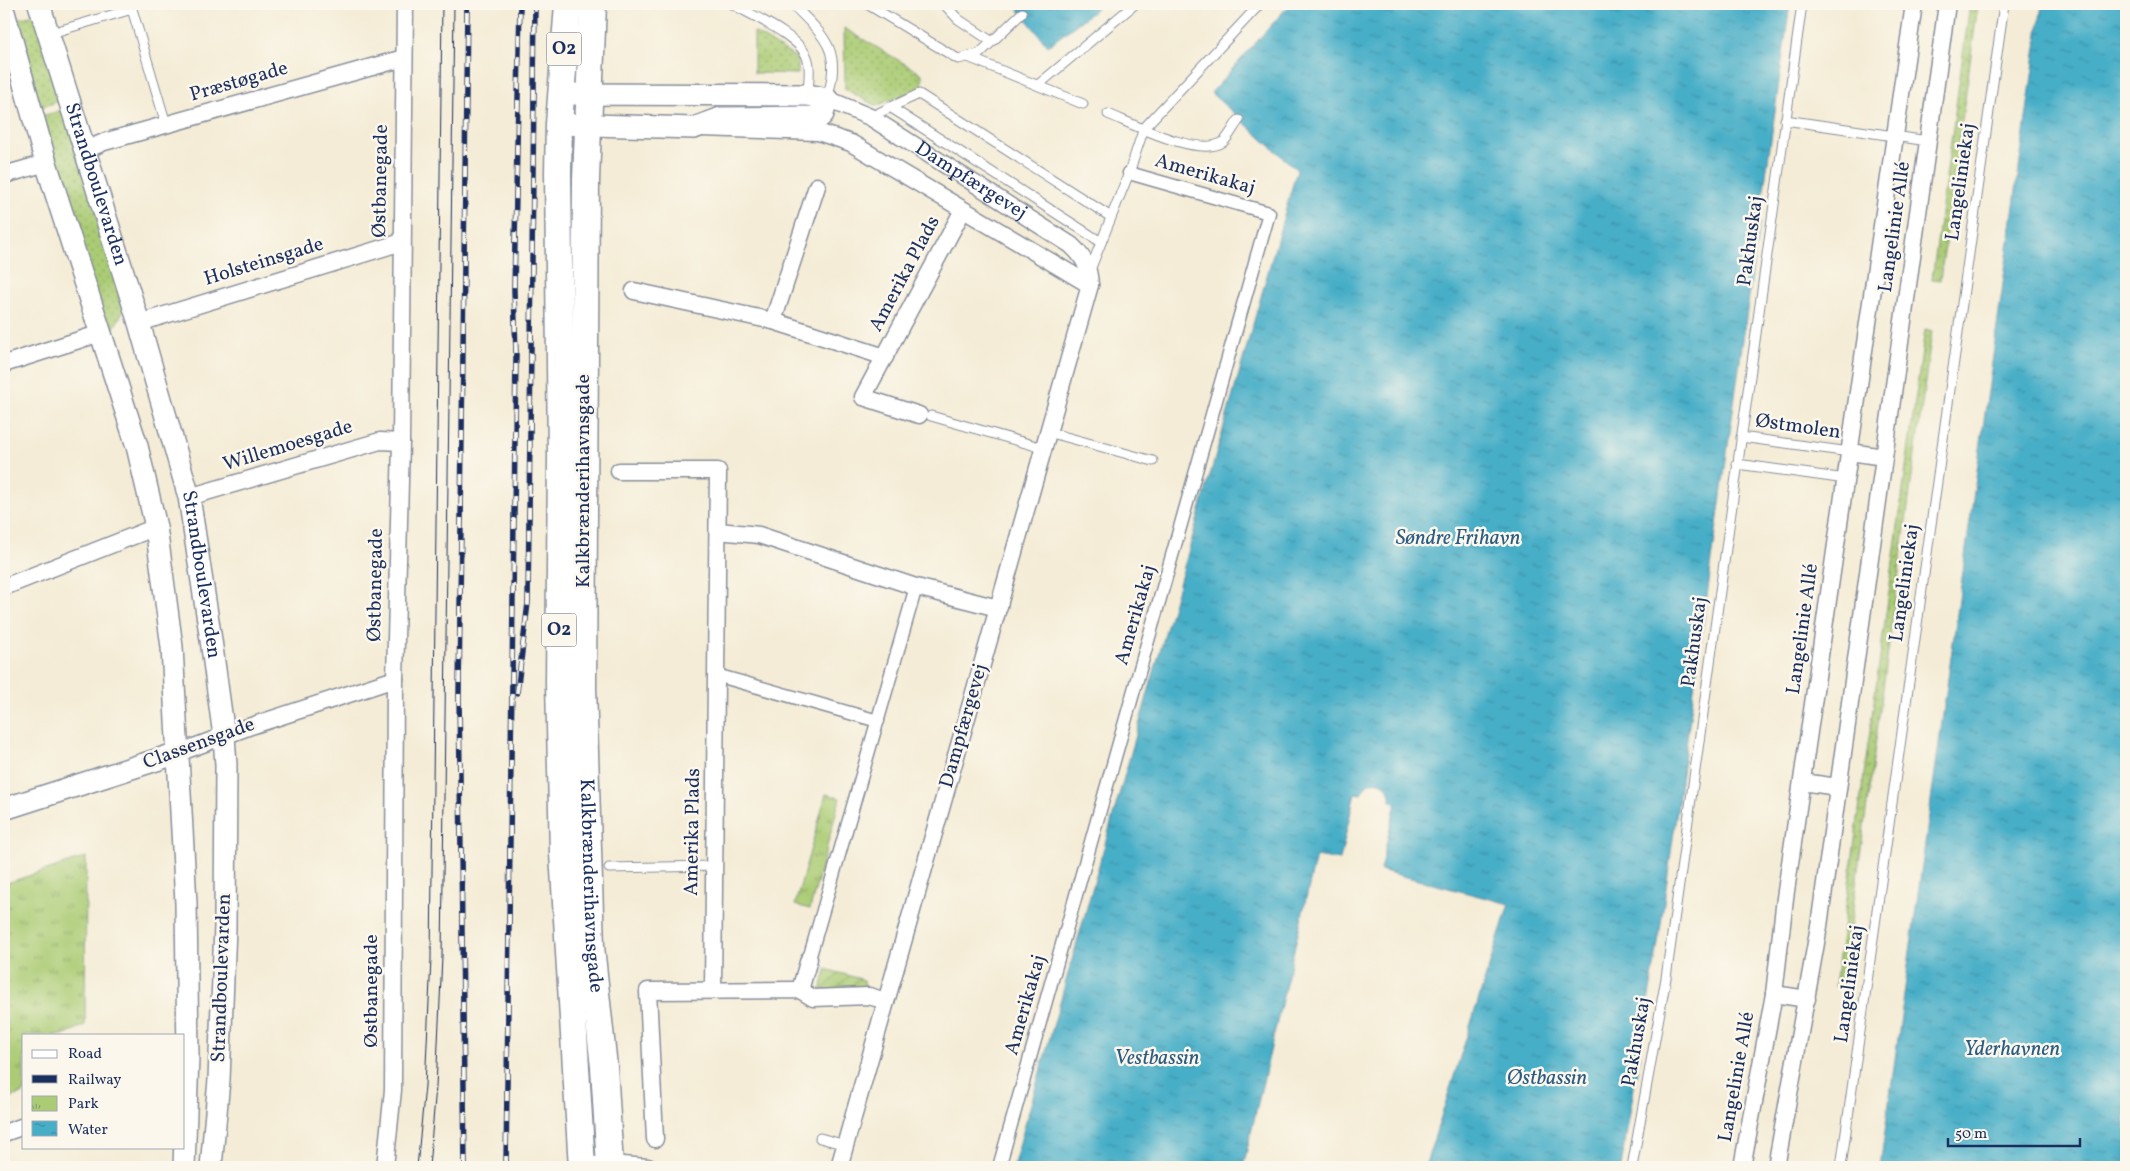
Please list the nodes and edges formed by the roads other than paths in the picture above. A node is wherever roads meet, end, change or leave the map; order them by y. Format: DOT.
graph roads {
  1 [pos="39,4"];
  2 [pos="405,4"];
  3 [pos="568,4"];
  4 [pos="593,4"];
  5 [pos="732,4"];
  6 [pos="792,4"];
  7 [pos="866,4"];
  8 [pos="944,4"];
  9 [pos="1135,4"];
  10 [pos="1260,4"];
  11 [pos="1802,4"];
  12 [pos="1914,4"];
  13 [pos="1947,4"];
  14 [pos="2004,4"];
  15 [pos="4,12"];
  16 [pos="1022,13"];
  17 [pos="48,34"];
  18 [pos="991,41"];
  19 [pos="968,57"];
  20 [pos="404,58"];
  21 [pos="1038,85"];
  22 [pos="561,94"];
  23 [pos="590,94"];
  24 [pos="818,97"];
  25 [pos="1083,104"];
  26 [pos="890,107"];
  27 [pos="1108,114"];
  28 [pos="870,117"];
  29 [pos="1239,120"];
  30 [pos="1785,120"];
  31 [pos="166,124"];
  32 [pos="559,124"];
  33 [pos="589,124"];
  34 [pos="805,124"];
  35 [pos="1144,128"];
  36 [pos="1895,136"];
  37 [pos="1928,141"];
  38 [pos="86,150"];
  39 [pos="46,163"];
  40 [pos="1129,173"];
  41 [pos="4,175"];
  42 [pos="817,186"];
  43 [pos="963,210"];
  44 [pos="1111,217"];
  45 [pos="402,242"];
  46 [pos="1101,242"];
  47 [pos="1090,278"];
  48 [pos="634,291"];
  49 [pos="773,321"];
  50 [pos="139,323"];
  51 [pos="101,333"];
  52 [pos="884,357"];
  53 [pos="4,364"];
  54 [pos="925,415"];
  55 [pos="1048,432"];
  56 [pos="1741,437"];
  57 [pos="401,442"];
  58 [pos="1043,448"];
  59 [pos="1850,452"];
  60 [pos="1884,457"];
  61 [pos="1153,461"];
  62 [pos="1738,464"];
  63 [pos="619,471"];
  64 [pos="1846,478"];
  65 [pos="189,497"];
  66 [pos="156,528"];
  67 [pos="718,530"];
  68 [pos="4,587"];
  69 [pos="916,588"];
  70 [pos="998,606"];
  71 [pos="716,676"];
  72 [pos="395,679"];
  73 [pos="878,721"];
  74 [pos="224,736"];
  75 [pos="178,754"];
  76 [pos="1802,782"];
  77 [pos="1838,787"];
  78 [pos="4,809"];
  79 [pos="714,866"];
  80 [pos="609,868"];
  81 [pos="808,959"];
  82 [pos="713,990"];
  83 [pos="800,990"];
  84 [pos="1774,994"];
  85 [pos="1806,998"];
  86 [pos="886,1001"];
  87 [pos="186,1069"];
  88 [pos="185,1118"];
  89 [pos="22,1127"];
  90 [pos="4,1133"];
  91 [pos="820,1138"];
  92 [pos="655,1139"];
  93 [pos="846,1144"];
  94 [pos="184,1148"];
  95 [pos="610,1166"];
  96 [pos="184,1167"];
  97 [pos="211,1167"];
  98 [pos="385,1167"];
  99 [pos="581,1167"];
  100 [pos="648,1167"];
  101 [pos="839,1167"];
  102 [pos="999,1167"];
  103 [pos="1632,1167"];
  104 [pos="1742,1167"];
  105 [pos="1776,1167"];
  106 [pos="1842,1167"];
  1 -- 17 [label="street, Strandboulevarden"];
  2 -- 20 [label="street, Østbanegade"];
  3 -- 22 [label="main road, Kalkbrænderihavnsgade / O2"];
  4 -- 23 [label="main road, Kalkbrænderihavnsgade / O2"];
  5 -- 24 [label="lane"];
  6 -- 24 [label="lane"];
  7 -- 19 [label="lane"];
  8 -- 18 [label="lane"];
  9 -- 21 [label="lane"];
  10 -- 35 [label="lane"];
  11 -- 30 [label="lane, Pakhuskaj"];
  12 -- 36 [label="street, Langelinie Allé"];
  13 -- 37 [label="street, Langelinie Allé"];
  14 -- 106 [label="lane, Langeliniekaj"];
  15 -- 39 [label="street, Strandboulevarden"];
  16 -- 18 [label="lane"];
  17 -- 31 [label="lane"];
  17 -- 38 [label="street, Strandboulevarden"];
  18 -- 19 [label="lane"];
  19 -- 21 [label="lane"];
  20 -- 31 [label="street, Præstøgade"];
  20 -- 45 [label="street, Østbanegade"];
  21 -- 25 [label="lane"];
  22 -- 23 [label="street, Dampfærgevej"];
  22 -- 32 [label="main road, Kalkbrænderihavnsgade / O2"];
  23 -- 24 [label="street, Dampfærgevej"];
  23 -- 33 [label="main road, Kalkbrænderihavnsgade / O2"];
  24 -- 28 [label="street, Dampfærgevej"];
  24 -- 34 [label="street, Dampfærgevej"];
  26 -- 28 [label="lane"];
  26 -- 44 [label="lane"];
  26 -- 46 [label="lane"];
  27 -- 35 [label="lane"];
  28 -- 47 [label="street, Dampfærgevej"];
  29 -- 35 [label="lane"];
  30 -- 36 [label="lane"];
  30 -- 56 [label="lane, Pakhuskaj"];
  31 -- 38 [label="street, Præstøgade"];
  32 -- 33 [label="street, Dampfærgevej"];
  32 -- 99 [label="main road, Kalkbrænderihavnsgade / O2"];
  33 -- 34 [label="street, Dampfærgevej"];
  33 -- 95 [label="main road, Kalkbrænderihavnsgade / O2"];
  34 -- 43 [label="street, Dampfærgevej"];
  35 -- 40 [label="lane"];
  36 -- 37 [label="lane"];
  36 -- 59 [label="street, Langelinie Allé"];
  37 -- 60 [label="street, Langelinie Allé"];
  38 -- 50 [label="street, Strandboulevarden"];
  39 -- 41 [label="street"];
  39 -- 51 [label="street, Strandboulevarden"];
  40 -- 44 [label="lane"];
  40 -- 102 [label="street, Amerikakaj"];
  42 -- 49 [label="street"];
  43 -- 47 [label="street, Dampfærgevej"];
  43 -- 52 [label="street, Amerika Plads"];
  44 -- 46 [label="lane"];
  45 -- 50 [label="street, Holsteinsgade"];
  45 -- 57 [label="street, Østbanegade"];
  46 -- 47 [label="lane"];
  47 -- 55 [label="street, Dampfærgevej"];
  48 -- 49 [label="street, Amerika Plads"];
  49 -- 52 [label="street, Amerika Plads"];
  50 -- 65 [label="street, Strandboulevarden"];
  51 -- 53 [label="street"];
  51 -- 66 [label="street, Strandboulevarden"];
  52 -- 54 [label="street, Amerika Plads"];
  54 -- 58 [label="lane"];
  55 -- 58 [label="street, Dampfærgevej"];
  55 -- 61 [label="lane"];
  56 -- 59 [label="lane, Østmolen"];
  56 -- 62 [label="lane, Pakhuskaj"];
  57 -- 65 [label="street, Willemoesgade"];
  57 -- 72 [label="street, Østbanegade"];
  58 -- 70 [label="street, Dampfærgevej"];
  59 -- 60 [label="street"];
  59 -- 64 [label="street, Langelinie Allé"];
  60 -- 77 [label="street, Langelinie Allé"];
  62 -- 64 [label="lane"];
  62 -- 103 [label="lane, Pakhuskaj"];
  63 -- 67 [label="street, Amerika Plads"];
  64 -- 76 [label="street, Langelinie Allé"];
  65 -- 74 [label="street, Strandboulevarden"];
  66 -- 68 [label="street"];
  66 -- 75 [label="street, Strandboulevarden"];
  67 -- 69 [label="street"];
  67 -- 71 [label="street, Amerika Plads"];
  69 -- 70 [label="street"];
  69 -- 73 [label="street"];
  70 -- 86 [label="street, Dampfærgevej"];
  71 -- 73 [label="street"];
  71 -- 79 [label="street, Amerika Plads"];
  72 -- 74 [label="street, Classensgade"];
  72 -- 98 [label="street, Østbanegade"];
  73 -- 81 [label="street"];
  74 -- 75 [label="street, Classensgade"];
  74 -- 97 [label="street, Strandboulevarden"];
  75 -- 78 [label="street, Classensgade"];
  75 -- 87 [label="street, Strandboulevarden"];
  76 -- 77 [label="street"];
  76 -- 84 [label="street, Langelinie Allé"];
  77 -- 85 [label="street, Langelinie Allé"];
  79 -- 80 [label="lane"];
  79 -- 82 [label="street, Amerika Plads"];
  81 -- 83 [label="street"];
  82 -- 83 [label="street"];
  82 -- 92 [label="street"];
  83 -- 86 [label="street"];
  84 -- 85 [label="street, Langelinie Allé"];
  84 -- 104 [label="street, Langelinie Allé"];
  85 -- 105 [label="street, Langelinie Allé"];
  86 -- 93 [label="street, Dampfærgevej"];
  87 -- 88 [label="street, Strandboulevarden"];
  89 -- 90 [label="street"];
  91 -- 93 [label="lane"];
  93 -- 101 [label="street, Dampfærgevej"];
  94 -- 96 [label="street, Strandboulevarden"];
  95 -- 99 [label="street"];
  95 -- 100 [label="street"];
}
